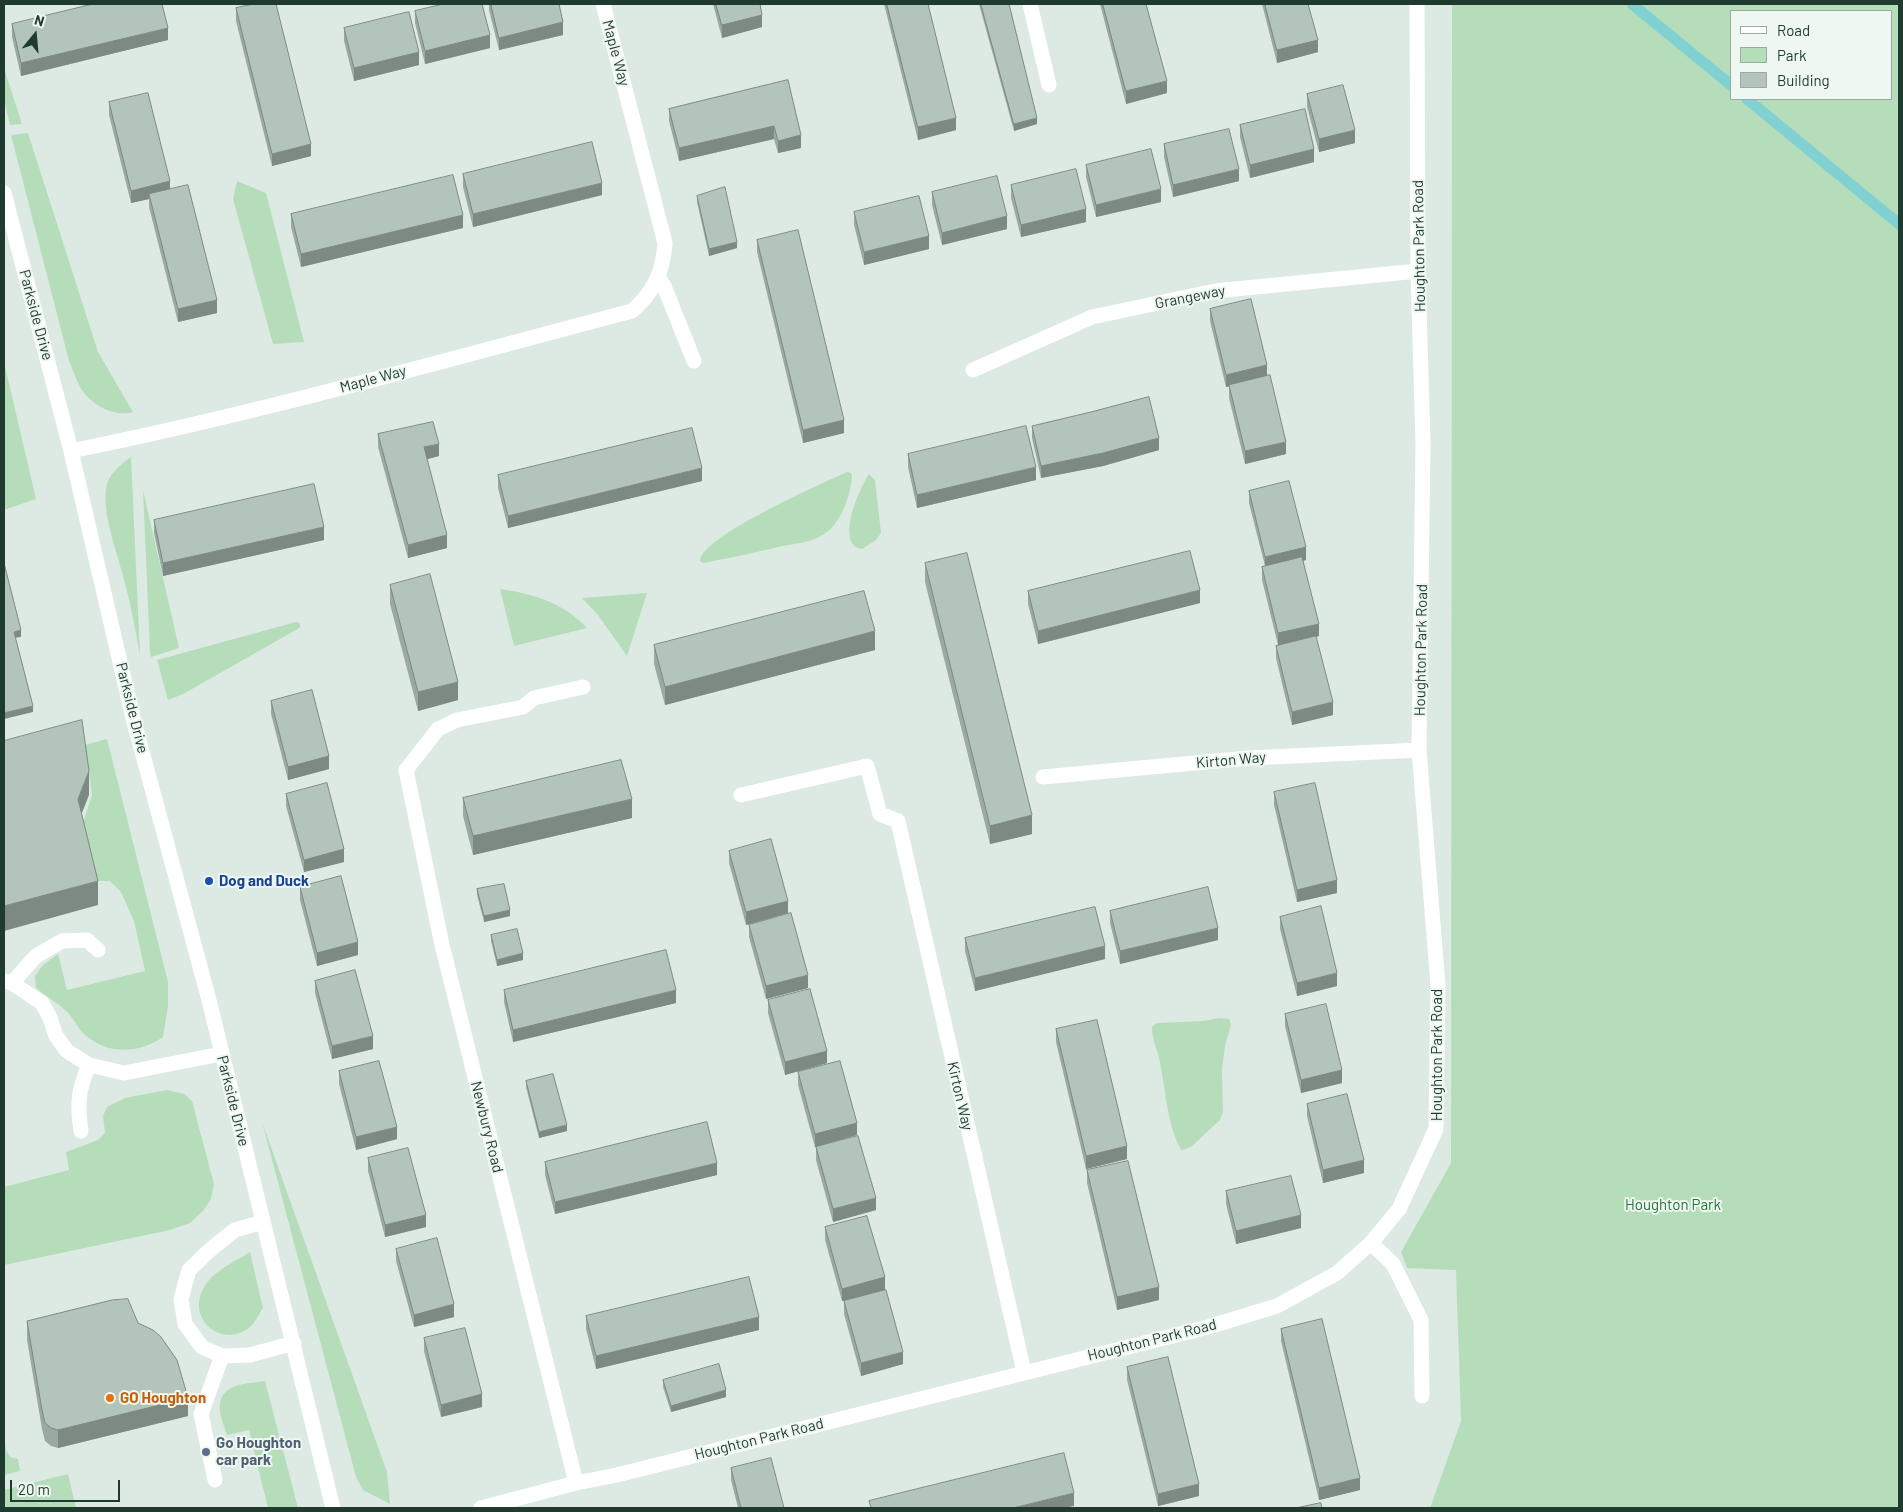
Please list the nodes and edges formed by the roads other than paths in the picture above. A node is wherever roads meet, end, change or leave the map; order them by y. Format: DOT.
graph roads {
  1 [pos="602,4"];
  2 [pos="1030,4"];
  3 [pos="1417,4"];
  4 [pos="1050,85"];
  5 [pos="4,193"];
  6 [pos="1418,271"];
  7 [pos="658,277"];
  8 [pos="694,361"];
  9 [pos="973,370"];
  10 [pos="71,450"];
  11 [pos="583,687"];
  12 [pos="1420,750"];
  13 [pos="1043,777"];
  14 [pos="741,794"];
  15 [pos="98,950"];
  16 [pos="8,982"];
  17 [pos="221,1054"];
  18 [pos="89,1065"];
  19 [pos="81,1131"];
  20 [pos="263,1222"];
  21 [pos="1371,1243"];
  22 [pos="294,1343"];
  23 [pos="222,1356"];
  24 [pos="1024,1372"];
  25 [pos="1422,1396"];
  26 [pos="215,1480"];
  27 [pos="576,1483"];
  28 [pos="333,1508"];
  29 [pos="481,1508"];
  1 -- 7 [label="street, Maple Way"];
  2 -- 4 [label="street"];
  3 -- 6 [label="street, Houghton Park Road"];
  5 -- 10 [label="street, Parkside Drive"];
  6 -- 9 [label="street, Grangeway"];
  6 -- 12 [label="street, Houghton Park Road"];
  7 -- 8 [label="street"];
  7 -- 10 [label="street, Maple Way"];
  10 -- 17 [label="street, Parkside Drive"];
  11 -- 27 [label="street, Newbury Road"];
  12 -- 13 [label="street, Kirton Way"];
  12 -- 21 [label="street, Houghton Park Road"];
  14 -- 24 [label="street, Kirton Way"];
  15 -- 16 [label="street"];
  16 -- 18 [label="street"];
  17 -- 18 [label="street"];
  17 -- 20 [label="street, Parkside Drive"];
  18 -- 19 [label="street"];
  20 -- 22 [label="street, Parkside Drive"];
  20 -- 23 [label="street"];
  21 -- 24 [label="street, Houghton Park Road"];
  21 -- 25 [label="street"];
  22 -- 23 [label="street"];
  22 -- 28 [label="street, Parkside Drive"];
  23 -- 26 [label="street"];
  24 -- 27 [label="street, Houghton Park Road"];
  27 -- 29 [label="street, Houghton Park Road"];
}
